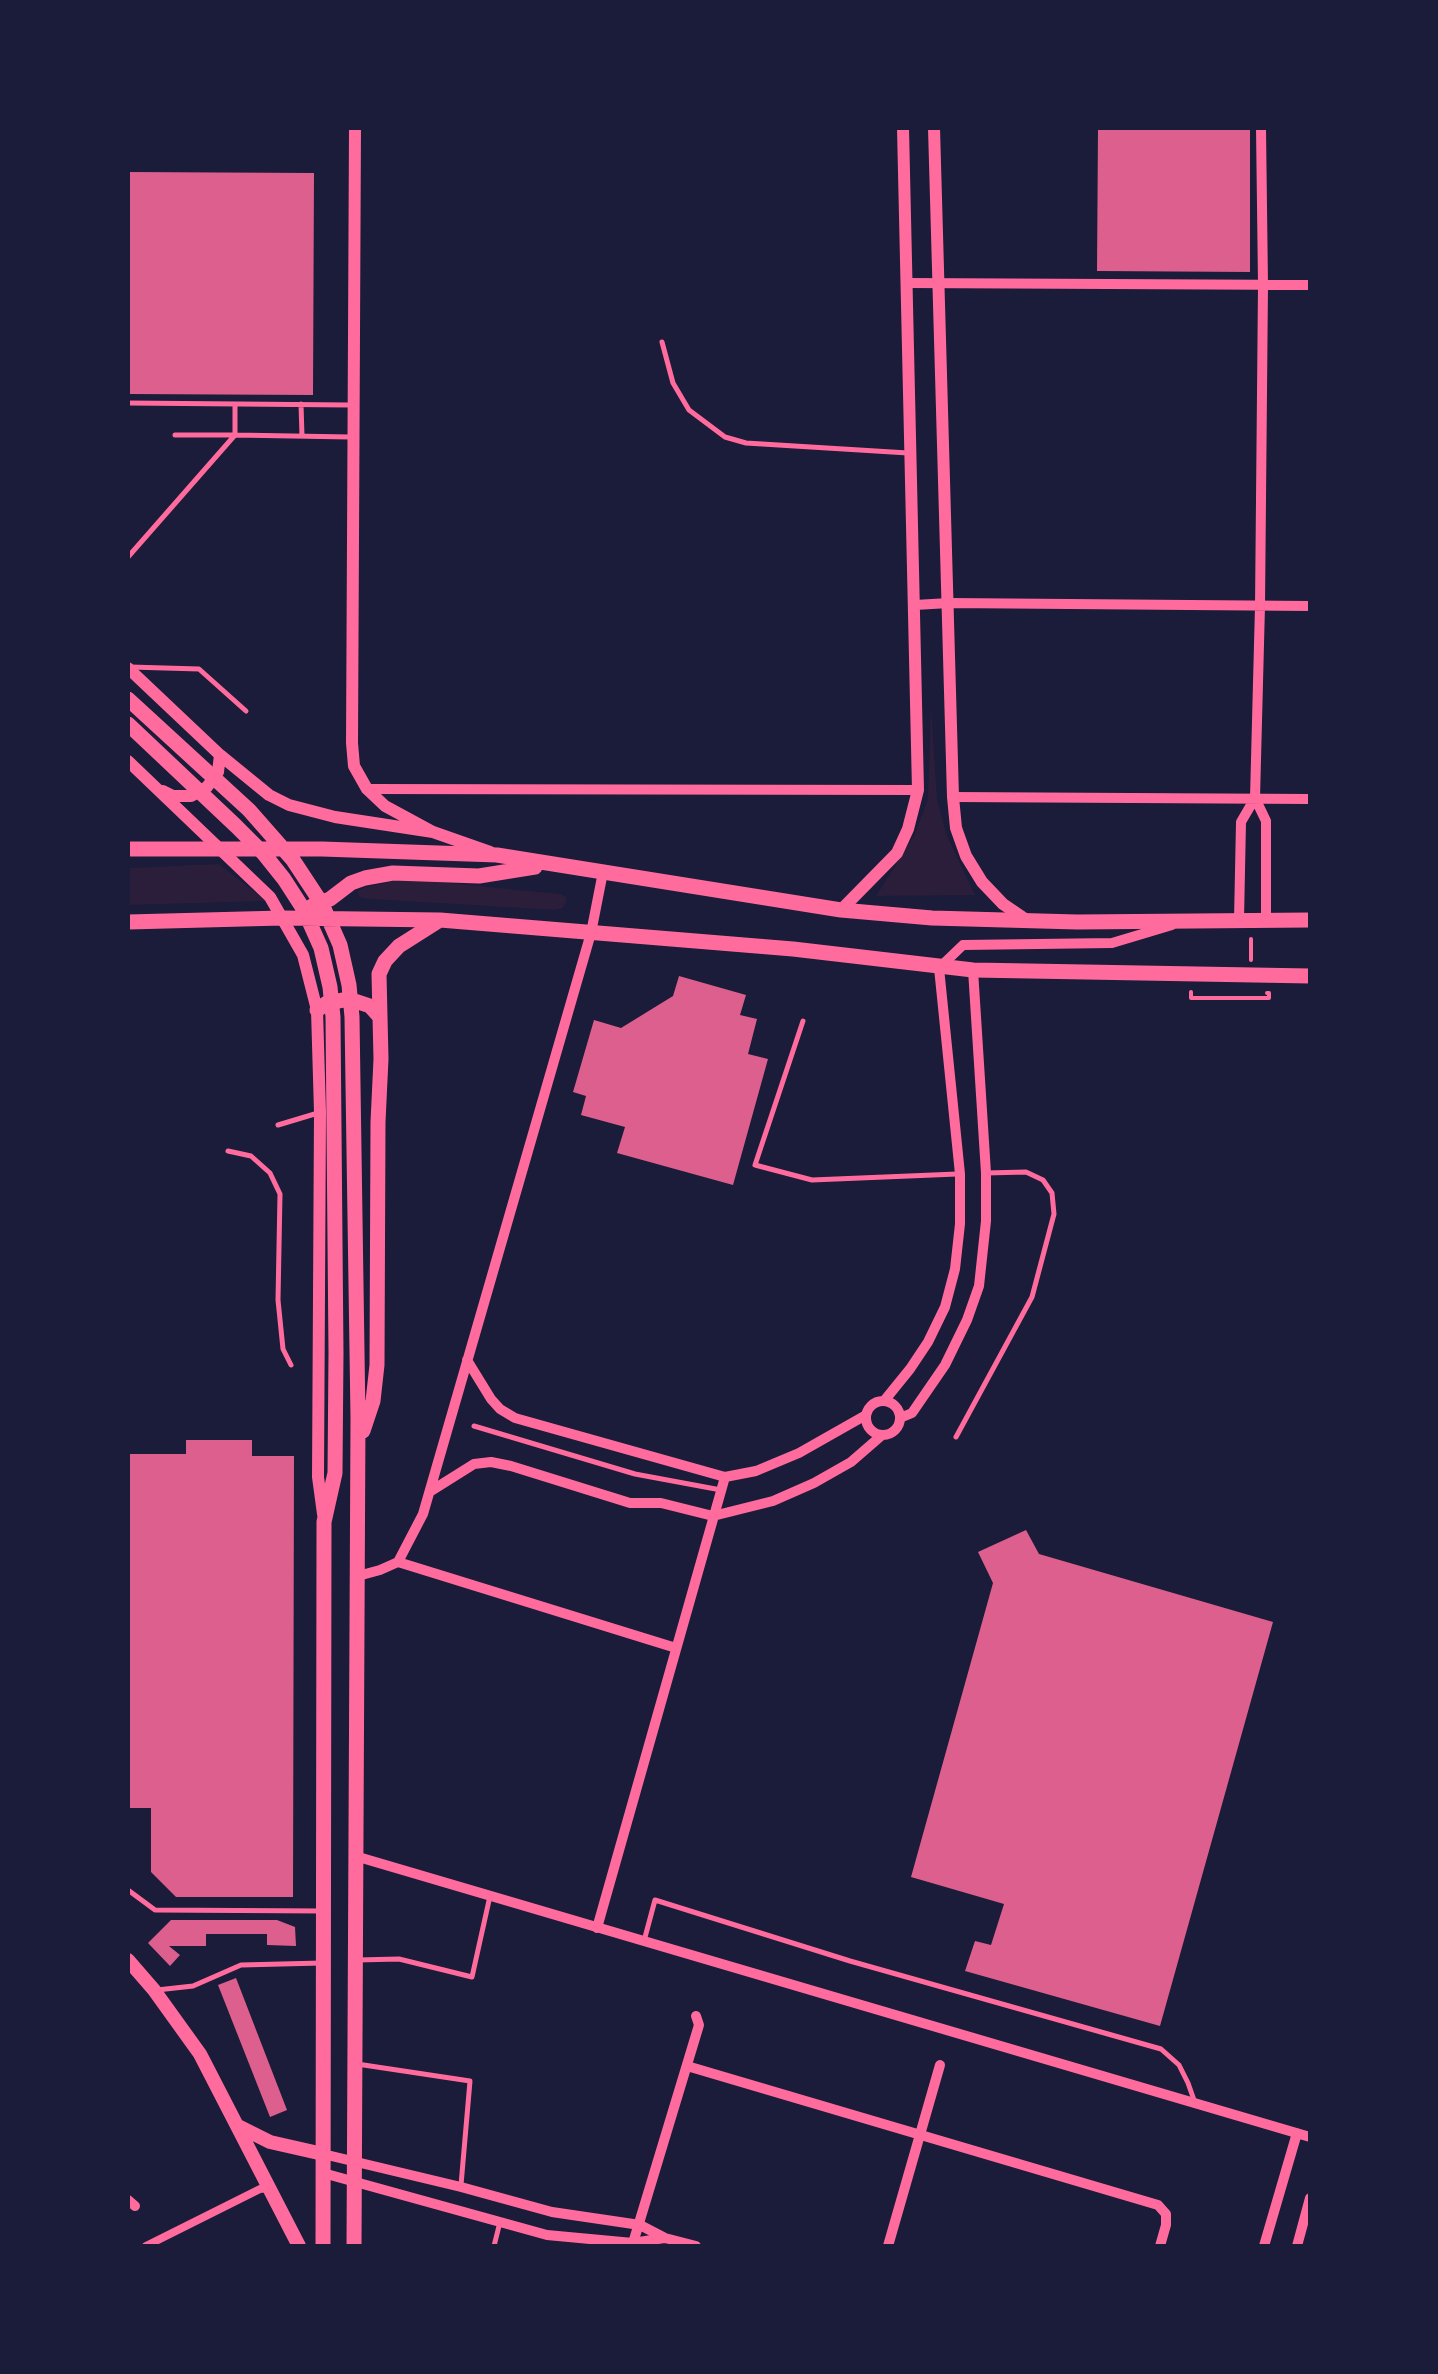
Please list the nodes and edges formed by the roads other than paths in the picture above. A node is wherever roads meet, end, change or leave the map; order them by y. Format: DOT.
graph roads {
  1 [pos="356,128"];
  2 [pos="903,128"];
  3 [pos="934,128"];
  4 [pos="1261,128"];
  5 [pos="907,283"];
  6 [pos="939,283"];
  7 [pos="1263,285"];
  8 [pos="1310,285"];
  9 [pos="662,342"];
  10 [pos="128,403"];
  11 [pos="236,404"];
  12 [pos="300,404"];
  13 [pos="354,405"];
  14 [pos="175,435"];
  15 [pos="234,435"];
  16 [pos="302,436"];
  17 [pos="354,437"];
  18 [pos="911,453"];
  19 [pos="128,557"];
  20 [pos="949,604"];
  21 [pos="915,606"];
  22 [pos="1260,606"];
  23 [pos="1310,606"];
  24 [pos="128,668"];
  25 [pos="128,699"];
  26 [pos="246,711"];
  27 [pos="128,724"];
  28 [pos="220,754"];
  29 [pos="128,761"];
  30 [pos="157,787"];
  31 [pos="367,789"];
  32 [pos="918,790"];
  33 [pos="953,797"];
  34 [pos="1255,798"];
  35 [pos="1310,799"];
  36 [pos="433,832"];
  37 [pos="220,848"];
  38 [pos="128,849"];
  39 [pos="497,855"];
  40 [pos="548,864"];
  41 [pos="603,872"];
  42 [pos="841,910"];
  43 [pos="282,918"];
  44 [pos="440,920"];
  45 [pos="1239,920"];
  46 [pos="1266,920"];
  47 [pos="1310,920"];
  48 [pos="1028,921"];
  49 [pos="1183,921"];
  50 [pos="128,922"];
  51 [pos="591,933"];
  52 [pos="939,968"];
  53 [pos="973,970"];
  54 [pos="1310,976"];
  55 [pos="317,1010"];
  56 [pos="379,1016"];
  57 [pos="803,1021"];
  58 [pos="320,1053"];
  59 [pos="381,1059"];
  60 [pos="320,1112"];
  61 [pos="278,1125"];
  62 [pos="228,1150"];
  63 [pos="960,1174"];
  64 [pos="986,1174"];
  65 [pos="467,1360"];
  66 [pos="290,1365"];
  67 [pos="884,1401"];
  68 [pos="866,1415"];
  69 [pos="900,1418"];
  70 [pos="474,1426"];
  71 [pos="882,1436"];
  72 [pos="956,1437"];
  73 [pos="357,1449"];
  74 [pos="726,1476"];
  75 [pos="721,1490"];
  76 [pos="430,1491"];
  77 [pos="713,1516"];
  78 [pos="324,1522"];
  79 [pos="398,1562"];
  80 [pos="358,1576"];
  81 [pos="676,1648"];
  82 [pos="355,1856"];
  83 [pos="128,1890"];
  84 [pos="490,1896"];
  85 [pos="325,1912"];
  86 [pos="598,1928"];
  87 [pos="644,1941"];
  88 [pos="128,1960"];
  89 [pos="354,1960"];
  90 [pos="324,1963"];
  91 [pos="154,1990"];
  92 [pos="696,2016"];
  93 [pos="354,2064"];
  94 [pos="940,2065"];
  95 [pos="687,2066"];
  96 [pos="1194,2103"];
  97 [pos="237,2126"];
  98 [pos="1298,2133"];
  99 [pos="920,2134"];
  100 [pos="1310,2137"];
  101 [pos="323,2154"];
  102 [pos="354,2161"];
  103 [pos="323,2174"];
  104 [pos="353,2182"];
  105 [pos="461,2187"];
  106 [pos="269,2188"];
  107 [pos="1310,2198"];
  108 [pos="500,2222"];
  109 [pos="640,2224"];
  110 [pos="665,2238"];
  111 [pos="633,2243"];
  112 [pos="146,2246"];
  113 [pos="300,2246"];
  114 [pos="323,2246"];
  115 [pos="354,2246"];
  116 [pos="494,2246"];
  117 [pos="696,2246"];
  118 [pos="888,2246"];
  119 [pos="1160,2246"];
  120 [pos="1264,2246"];
  121 [pos="1297,2246"];
  1 -- 13 [label="street"];
  2 -- 5 [label="street"];
  3 -- 6 [label="street"];
  4 -- 7 [label="street"];
  5 -- 6 [label="street"];
  5 -- 18 [label="street"];
  6 -- 7 [label="street"];
  6 -- 20 [label="street"];
  7 -- 8 [label="street"];
  7 -- 22 [label="street"];
  9 -- 18 [label="lane"];
  10 -- 11 [label="lane"];
  11 -- 12 [label="lane"];
  11 -- 15 [label="lane"];
  12 -- 13 [label="lane"];
  12 -- 16 [label="lane"];
  13 -- 17 [label="street"];
  14 -- 15 [label="lane"];
  15 -- 16 [label="lane"];
  15 -- 19 [label="lane"];
  16 -- 17 [label="lane"];
  17 -- 31 [label="street"];
  18 -- 21 [label="street"];
  20 -- 21 [label="street"];
  20 -- 22 [label="street"];
  20 -- 33 [label="street"];
  21 -- 32 [label="street"];
  22 -- 23 [label="street"];
  22 -- 34 [label="street"];
  24 -- 26 [label="lane"];
  24 -- 28 [label="street"];
  25 -- 73 [label="main road"];
  27 -- 78 [label="main road"];
  28 -- 30 [label="street"];
  28 -- 36 [label="street"];
  29 -- 30 [label="street"];
  30 -- 37 [label="street"];
  31 -- 32 [label="street"];
  31 -- 36 [label="street"];
  32 -- 42 [label="street"];
  33 -- 34 [label="street"];
  33 -- 48 [label="street"];
  34 -- 35 [label="street"];
  34 -- 45 [label="street"];
  34 -- 46 [label="street"];
  36 -- 39 [label="street"];
  37 -- 38 [label="main road"];
  37 -- 39 [label="main road"];
  37 -- 43 [label="street"];
  39 -- 40 [label="main road"];
  40 -- 41 [label="main road"];
  40 -- 43 [label="main road"];
  41 -- 42 [label="main road"];
  41 -- 51 [label="street"];
  42 -- 48 [label="main road"];
  43 -- 44 [label="main road"];
  43 -- 50 [label="main road"];
  43 -- 55 [label="street"];
  44 -- 51 [label="main road"];
  44 -- 56 [label="main road"];
  45 -- 46 [label="main road"];
  45 -- 49 [label="main road"];
  46 -- 47 [label="main road"];
  48 -- 49 [label="main road"];
  49 -- 52 [label="street"];
  51 -- 52 [label="main road"];
  51 -- 65 [label="street"];
  52 -- 53 [label="main road"];
  52 -- 63 [label="street"];
  53 -- 54 [label="main road"];
  53 -- 64 [label="street"];
  55 -- 56 [label="main road"];
  55 -- 58 [label="street"];
  56 -- 59 [label="main road"];
  57 -- 63 [label="lane"];
  58 -- 59 [label="main road"];
  58 -- 60 [label="street"];
  59 -- 73 [label="main road"];
  60 -- 61 [label="lane"];
  60 -- 78 [label="street"];
  62 -- 66 [label="lane"];
  63 -- 64 [label="street"];
  63 -- 67 [label="street"];
  64 -- 69 [label="street"];
  64 -- 72 [label="lane"];
  65 -- 74 [label="street"];
  65 -- 76 [label="street"];
  67 -- 68 [label="street"];
  67 -- 69 [label="street"];
  68 -- 71 [label="street"];
  68 -- 74 [label="street"];
  69 -- 71 [label="street"];
  70 -- 75 [label="lane"];
  71 -- 77 [label="street"];
  73 -- 80 [label="main road"];
  74 -- 75 [label="street"];
  75 -- 77 [label="street"];
  76 -- 77 [label="street"];
  76 -- 79 [label="street"];
  77 -- 81 [label="street"];
  78 -- 85 [label="main road"];
  79 -- 80 [label="street"];
  79 -- 81 [label="street"];
  80 -- 82 [label="main road"];
  81 -- 86 [label="street"];
  82 -- 84 [label="street"];
  82 -- 89 [label="main road"];
  83 -- 85 [label="lane"];
  84 -- 86 [label="street"];
  84 -- 89 [label="lane"];
  85 -- 90 [label="main road"];
  86 -- 87 [label="street"];
  87 -- 96 [label="street"];
  87 -- 96 [label="lane"];
  88 -- 91 [label="main road"];
  89 -- 93 [label="main road"];
  90 -- 91 [label="lane"];
  90 -- 101 [label="main road"];
  91 -- 97 [label="main road"];
  92 -- 95 [label="street"];
  93 -- 102 [label="main road"];
  93 -- 105 [label="lane"];
  94 -- 99 [label="street"];
  95 -- 99 [label="street"];
  95 -- 109 [label="street"];
  96 -- 98 [label="street"];
  97 -- 101 [label="main road"];
  97 -- 106 [label="main road"];
  98 -- 100 [label="street"];
  98 -- 120 [label="street"];
  99 -- 118 [label="street"];
  99 -- 119 [label="street"];
  101 -- 102 [label="street"];
  101 -- 103 [label="main road"];
  102 -- 104 [label="main road"];
  102 -- 105 [label="street"];
  103 -- 104 [label="street"];
  103 -- 114 [label="main road"];
  104 -- 108 [label="street"];
  104 -- 115 [label="main road"];
  105 -- 109 [label="street"];
  106 -- 112 [label="street"];
  106 -- 113 [label="main road"];
  107 -- 121 [label="street"];
  108 -- 111 [label="street"];
  108 -- 116 [label="lane"];
  109 -- 110 [label="street"];
  109 -- 111 [label="street"];
  110 -- 111 [label="street"];
  110 -- 117 [label="street"];
}
